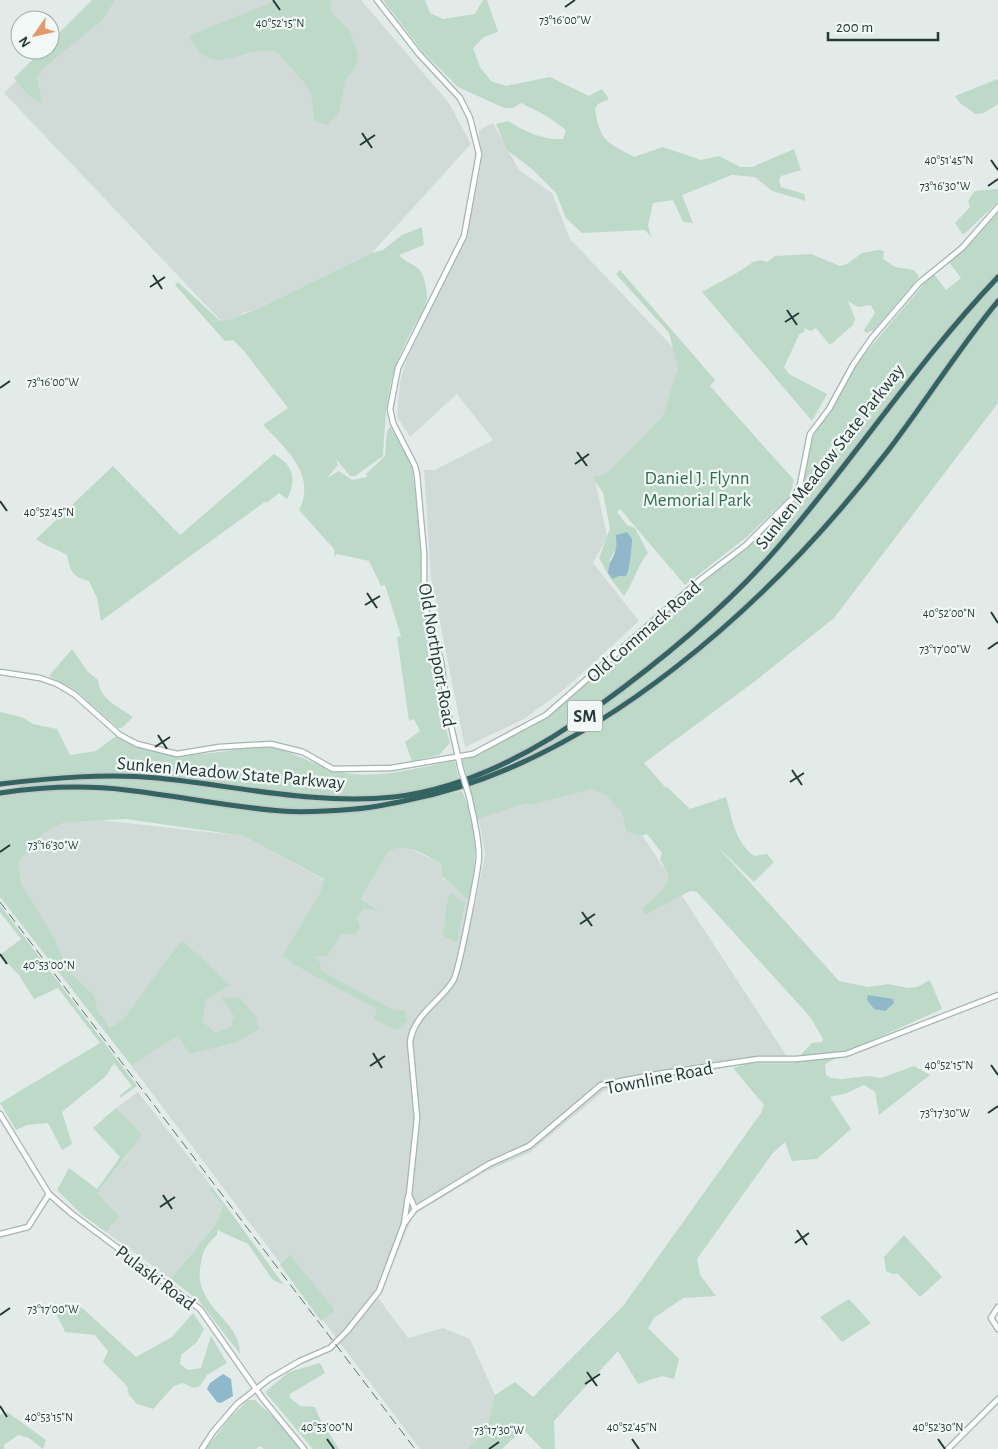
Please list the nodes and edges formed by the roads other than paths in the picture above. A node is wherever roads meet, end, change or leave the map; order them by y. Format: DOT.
graph roads {
  1 [pos="377,0"];
  2 [pos="998,206"];
  3 [pos="998,277"];
  4 [pos="998,301"];
  5 [pos="0,672"];
  6 [pos="458,757"];
  7 [pos="0,784"];
  8 [pos="0,793"];
  9 [pos="998,995"];
  10 [pos="0,1114"];
  11 [pos="48,1194"];
  12 [pos="409,1196"];
  13 [pos="415,1209"];
  14 [pos="404,1224"];
  15 [pos="0,1234"];
  16 [pos="998,1307"];
  17 [pos="998,1329"];
  18 [pos="256,1389"];
  19 [pos="998,1399"];
  20 [pos="202,1449"];
  21 [pos="304,1449"];
  22 [pos="948,1449"];
  1 -- 6 [label="main road, Old Northport Road"];
  2 -- 6 [label="main road, Old Commack Road"];
  3 -- 7 [label="highway, Sunken Meadow State Parkway / SM"];
  4 -- 8 [label="highway, Sunken Meadow State Parkway / SM"];
  5 -- 6 [label="main road, Old Commack Road"];
  6 -- 12 [label="main road, Old Northport Road, bridge"];
  9 -- 13 [label="main road, Townline Road"];
  10 -- 11 [label="main road, Pulaski Road"];
  11 -- 15 [label="main road"];
  11 -- 18 [label="main road, Pulaski Road"];
  12 -- 13 [label="main road"];
  12 -- 14 [label="main road, Old Northport Road"];
  13 -- 14 [label="main road, Townline Road"];
  14 -- 18 [label="main road, Townline Road"];
  16 -- 17 [label="main road"];
  18 -- 20 [label="main road, Townline Road"];
  18 -- 21 [label="main road, Pulaski Road"];
  19 -- 22 [label="main road"];
}
